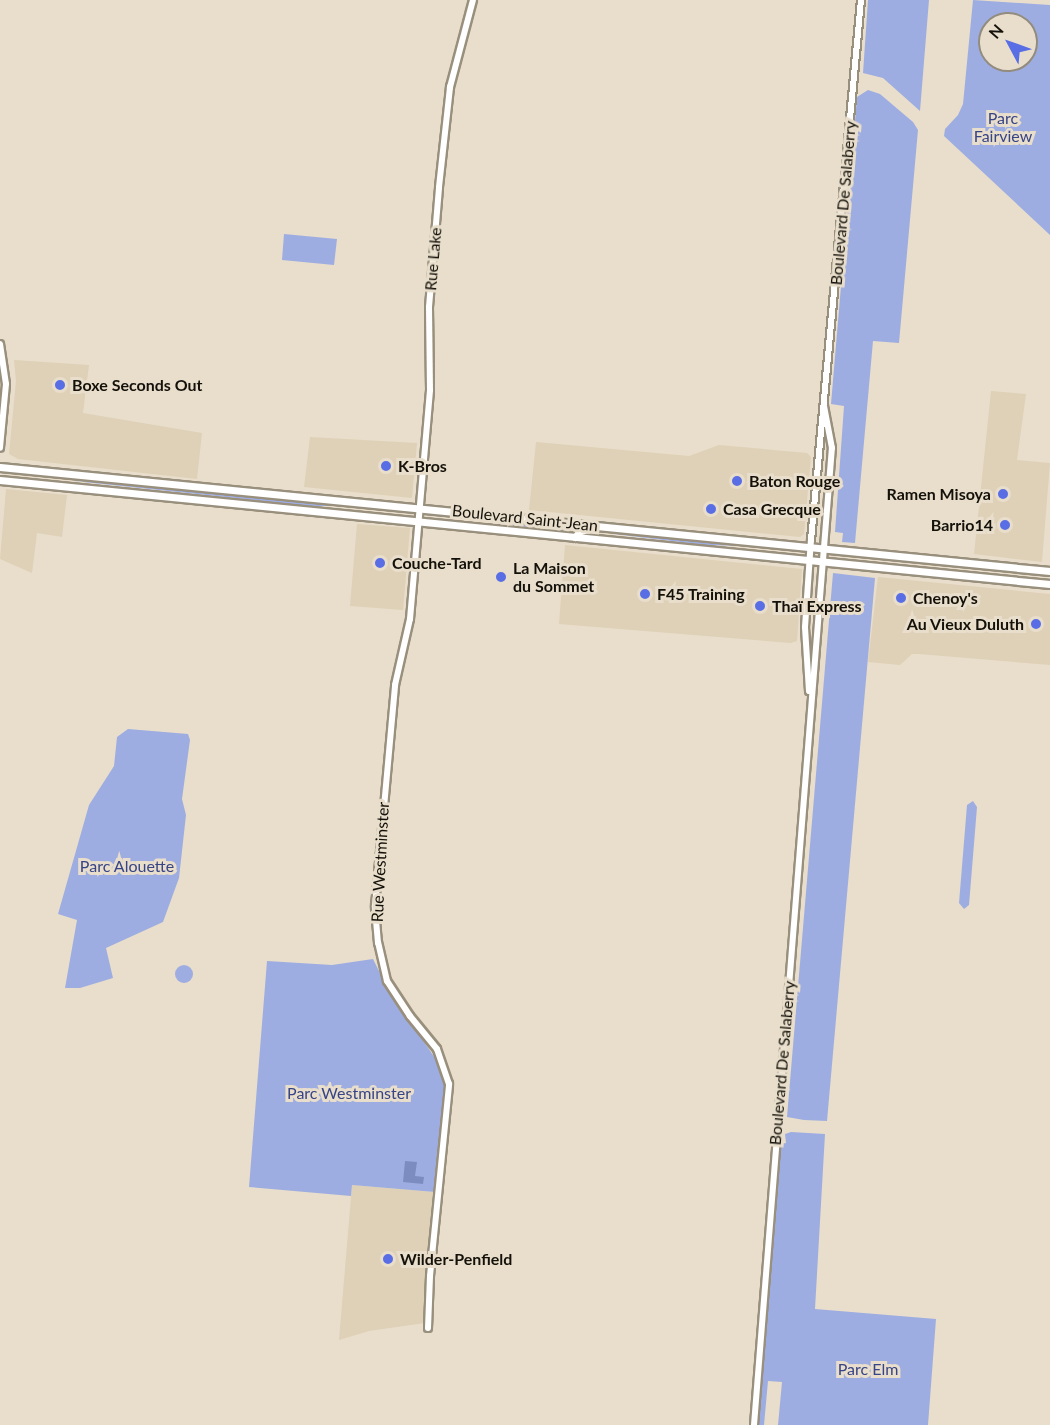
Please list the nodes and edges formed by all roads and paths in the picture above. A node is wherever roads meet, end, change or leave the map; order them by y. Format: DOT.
graph roads {
  1 [pos="473,0"];
  2 [pos="861,0"];
  3 [pos="0,344"];
  4 [pos="824,406"];
  5 [pos="0,448"];
  6 [pos="0,467"];
  7 [pos="0,480"];
  8 [pos="420,507"];
  9 [pos="419,521"];
  10 [pos="602,526"];
  11 [pos="575,537"];
  12 [pos="811,547"];
  13 [pos="823,548"];
  14 [pos="810,560"];
  15 [pos="822,561"];
  16 [pos="1050,571"];
  17 [pos="1050,584"];
  18 [pos="811,701"];
  19 [pos="428,1328"];
  20 [pos="754,1425"];
  1 -- 8 [label="street, Rue Lake"];
  2 -- 4 [label="street, Boulevard De Salaberry"];
  3 -- 5 [label="street"];
  4 -- 12 [label="street, Boulevard De Salaberry"];
  4 -- 13 [label="street, Boulevard De Salaberry"];
  6 -- 8 [label="main road, Boulevard Saint-Jean"];
  7 -- 9 [label="main road, Boulevard Saint-Jean"];
  8 -- 9 [label="street, Rue Lake"];
  8 -- 10 [label="main road, Boulevard Saint-Jean"];
  9 -- 11 [label="main road, Boulevard Saint-Jean"];
  9 -- 19 [label="street, Rue Westminster"];
  10 -- 11 [label="main road"];
  10 -- 12 [label="main road, Boulevard Saint-Jean"];
  11 -- 14 [label="main road, Boulevard Saint-Jean"];
  12 -- 13 [label="main road, Boulevard Saint-Jean"];
  12 -- 14 [label="street, Boulevard De Salaberry"];
  13 -- 15 [label="street, Boulevard De Salaberry"];
  13 -- 16 [label="main road, Boulevard Saint-Jean"];
  14 -- 15 [label="main road, Boulevard Saint-Jean"];
  14 -- 18 [label="street, Boulevard De Salaberry"];
  15 -- 17 [label="main road, Boulevard Saint-Jean"];
  15 -- 18 [label="street, Boulevard De Salaberry"];
  18 -- 20 [label="street, Boulevard De Salaberry"];
}
